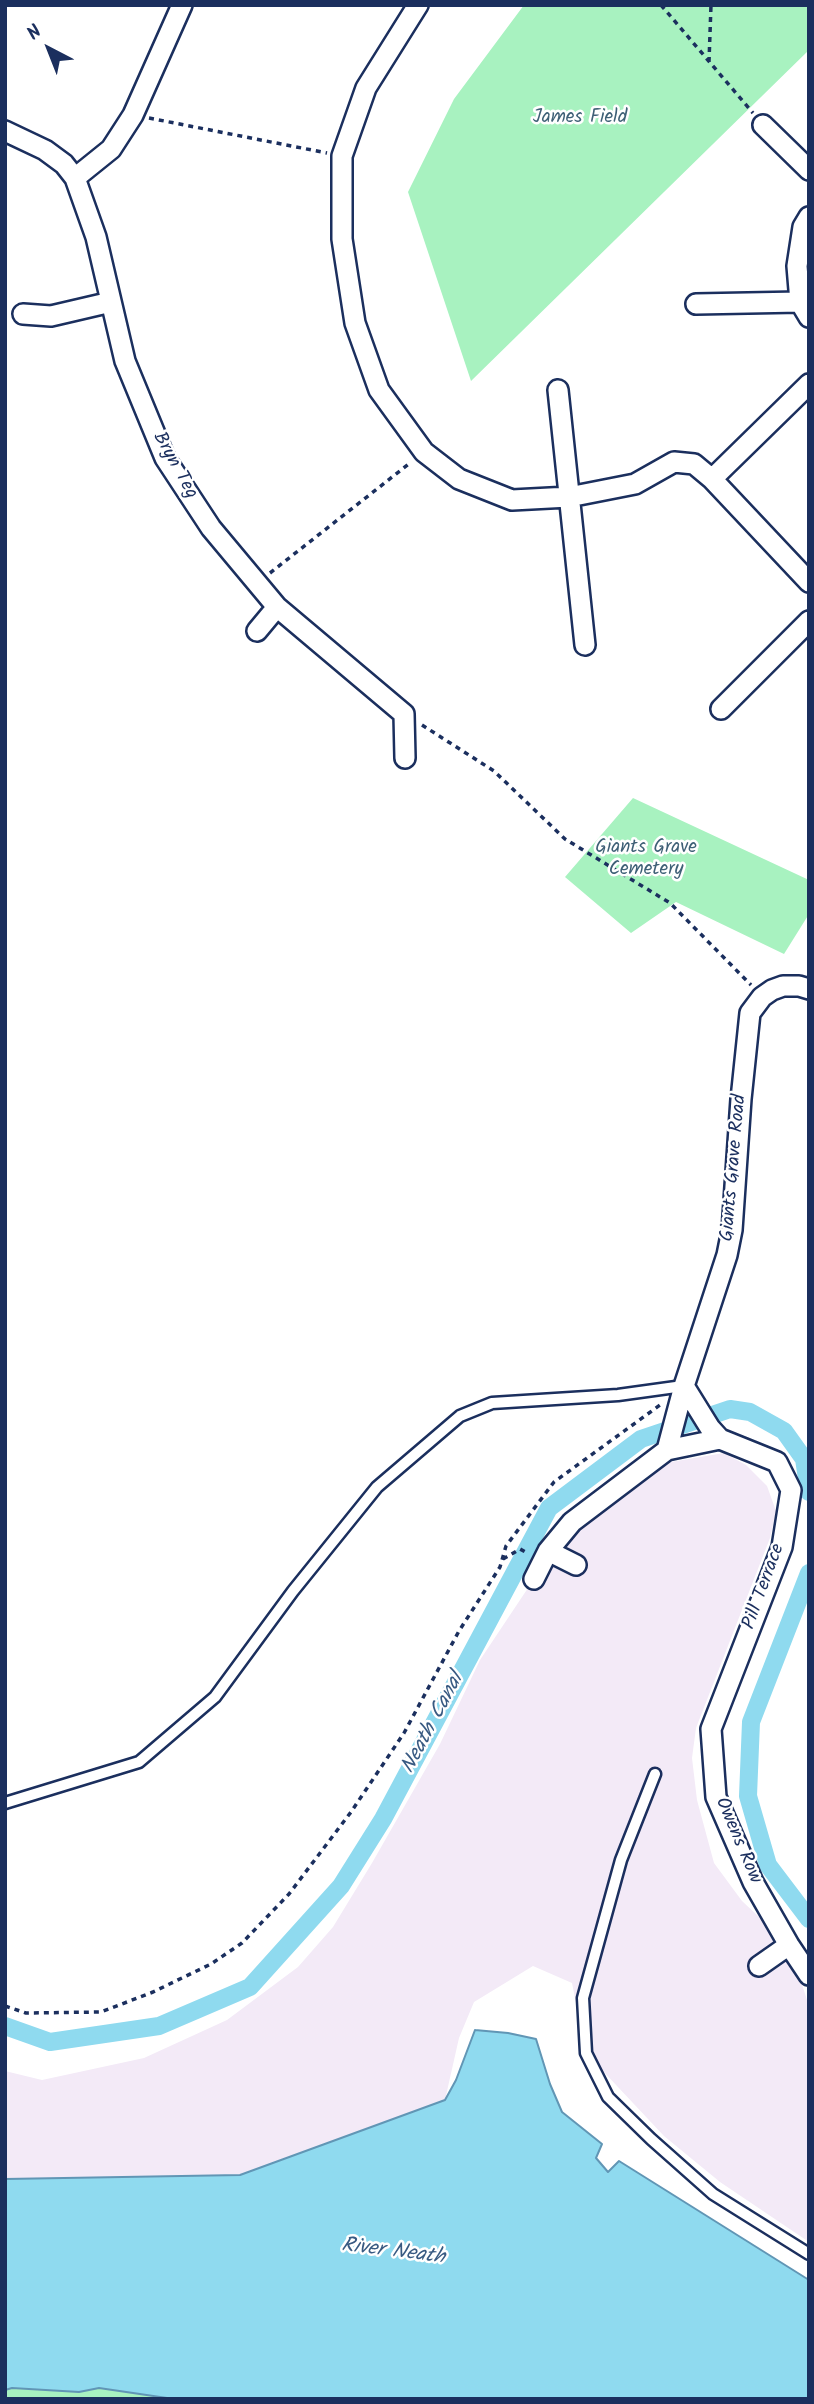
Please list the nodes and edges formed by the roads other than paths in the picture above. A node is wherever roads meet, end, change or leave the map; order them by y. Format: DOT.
graph roads {
  1 [pos="182,5"];
  2 [pos="418,5"];
  3 [pos="763,125"];
  4 [pos="6,131"];
  5 [pos="809,170"];
  6 [pos="75,178"];
  7 [pos="809,217"];
  8 [pos="111,302"];
  9 [pos="696,304"];
  10 [pos="805,310"];
  11 [pos="23,314"];
  12 [pos="809,384"];
  13 [pos="558,390"];
  14 [pos="712,479"];
  15 [pos="569,497"];
  16 [pos="809,582"];
  17 [pos="277,607"];
  18 [pos="809,621"];
  19 [pos="257,631"];
  20 [pos="585,645"];
  21 [pos="721,709"];
  22 [pos="405,758"];
  23 [pos="809,989"];
  24 [pos="684,1386"];
  25 [pos="715,1433"];
  26 [pos="668,1446"];
  27 [pos="548,1551"];
  28 [pos="576,1565"];
  29 [pos="534,1579"];
  30 [pos="711,1729"];
  31 [pos="655,1774"];
  32 [pos="5,1803"];
  33 [pos="789,1945"];
  34 [pos="758,1966"];
  35 [pos="809,1975"];
  36 [pos="809,2254"];
  1 -- 6 [label="street"];
  2 -- 15 [label="street"];
  3 -- 5 [label="street"];
  4 -- 6 [label="street, Bryn Teg"];
  6 -- 8 [label="street, Bryn Teg"];
  7 -- 10 [label="street"];
  8 -- 11 [label="street"];
  8 -- 17 [label="street, Bryn Teg"];
  9 -- 10 [label="street"];
  12 -- 14 [label="street"];
  13 -- 15 [label="street"];
  14 -- 15 [label="street"];
  14 -- 16 [label="street"];
  15 -- 20 [label="street"];
  17 -- 19 [label="street"];
  17 -- 22 [label="street, Bryn Teg"];
  18 -- 21 [label="street"];
  23 -- 24 [label="street, Giants Grave Road"];
  24 -- 25 [label="street"];
  24 -- 26 [label="street, Giants Grave Road"];
  24 -- 32 [label="lane"];
  25 -- 26 [label="street"];
  25 -- 30 [label="street, Pill Terrace"];
  26 -- 27 [label="street"];
  27 -- 28 [label="street"];
  27 -- 29 [label="street"];
  30 -- 33 [label="street, Owens Row"];
  31 -- 36 [label="lane"];
  33 -- 34 [label="street"];
  33 -- 35 [label="street, Owens Row"];
}
